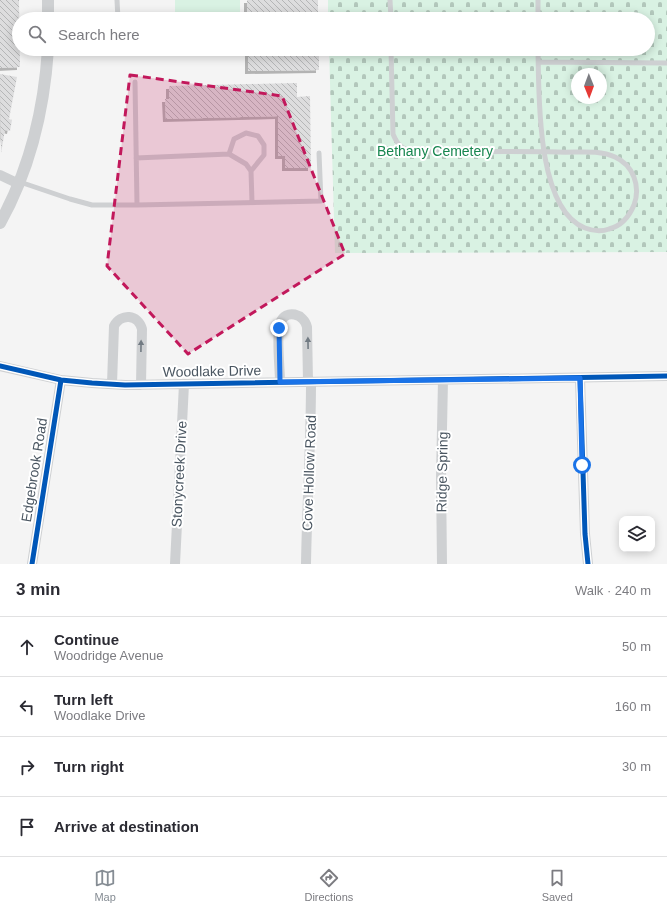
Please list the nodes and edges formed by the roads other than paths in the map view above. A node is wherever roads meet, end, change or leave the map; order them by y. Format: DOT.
graph roads {
  1 [pos="48,0"];
  2 [pos="117,0"];
  3 [pos="390,0"];
  4 [pos="538,0"];
  5 [pos="48,12"];
  6 [pos="118,12"];
  7 [pos="391,12"];
  8 [pos="538,12"];
  9 [pos="47,56"];
  10 [pos="391,56"];
  11 [pos="539,56"];
  12 [pos="539,62"];
  13 [pos="667,63"];
  14 [pos="135,82"];
  15 [pos="543,152"];
  16 [pos="319,153"];
  17 [pos="229,154"];
  18 [pos="136,158"];
  19 [pos="251,171"];
  20 [pos="0,175"];
  21 [pos="19,183"];
  22 [pos="252,202"];
  23 [pos="137,205"];
  24 [pos="0,223"];
  25 [pos="0,366"];
  26 [pos="667,376"];
  27 [pos="580,378"];
  28 [pos="61,380"];
  29 [pos="443,380"];
  30 [pos="280,382"];
  31 [pos="310,382"];
  32 [pos="112,384"];
  33 [pos="184,384"];
  34 [pos="141,385"];
  35 [pos="32,564"];
  36 [pos="176,564"];
  37 [pos="306,564"];
  38 [pos="442,564"];
  39 [pos="588,564"];
  1 -- 5 [label="street"];
  2 -- 6 [label="lane"];
  3 -- 7 [label="lane"];
  4 -- 8 [label="lane"];
  9 -- 21 [label="street"];
  10 -- 15 [label="lane"];
  11 -- 12 [label="lane"];
  12 -- 13 [label="lane"];
  12 -- 15 [label="lane"];
  14 -- 18 [label="lane"];
  15 -- 15 [label="lane"];
  16 -- 22 [label="lane"];
  17 -- 18 [label="lane"];
  17 -- 19 [label="lane"];
  17 -- 19 [label="lane"];
  18 -- 23 [label="lane"];
  19 -- 22 [label="lane"];
  20 -- 21 [label="street"];
  21 -- 23 [label="lane"];
  21 -- 24 [label="street"];
  22 -- 23 [label="lane"];
  25 -- 28 [label="street, Woodlake Drive"];
  26 -- 27 [label="street, Woodlake Drive"];
  27 -- 29 [label="street, Woodlake Drive"];
  27 -- 39 [label="street"];
  28 -- 32 [label="street, Woodlake Drive"];
  28 -- 35 [label="street, Edgebrook Road"];
  29 -- 31 [label="street, Woodlake Drive"];
  29 -- 38 [label="street, Ridge Spring"];
  30 -- 31 [label="street, Woodlake Drive"];
  31 -- 30 [label="street, Cove Hollow Road, one-way"];
  30 -- 33 [label="street, Woodlake Drive"];
  31 -- 37 [label="street, Cove Hollow Road"];
  32 -- 34 [label="street, Woodlake Drive"];
  34 -- 32 [label="street, one-way"];
  33 -- 34 [label="street, Woodlake Drive"];
  33 -- 36 [label="street, Stonycreek Drive"];
}
